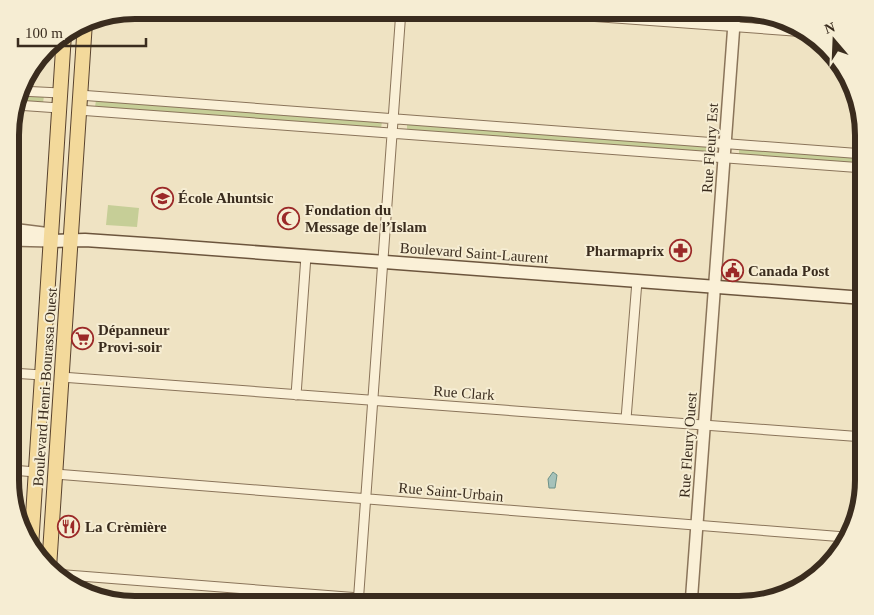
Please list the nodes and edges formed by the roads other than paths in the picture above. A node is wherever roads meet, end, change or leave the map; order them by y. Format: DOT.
graph roads {
  1 [pos="399,19"];
  2 [pos="627,19"];
  3 [pos="734,19"];
  4 [pos="734,27"];
  5 [pos="84,30"];
  6 [pos="791,31"];
  7 [pos="63,43"];
  8 [pos="27,92"];
  9 [pos="60,94"];
  10 [pos="79,95"];
  11 [pos="23,105"];
  12 [pos="59,108"];
  13 [pos="78,110"];
  14 [pos="393,119"];
  15 [pos="392,133"];
  16 [pos="725,143"];
  17 [pos="855,153"];
  18 [pos="724,157"];
  19 [pos="855,167"];
  20 [pos="19,231"];
  21 [pos="51,238"];
  22 [pos="19,240"];
  23 [pos="75,240"];
  24 [pos="306,256"];
  25 [pos="382,262"];
  26 [pos="637,281"];
  27 [pos="715,287"];
  28 [pos="855,297"];
  29 [pos="19,374"];
  30 [pos="42,375"];
  31 [pos="61,377"];
  32 [pos="296,394"];
  33 [pos="372,400"];
  34 [pos="626,420"];
  35 [pos="704,425"];
  36 [pos="855,436"];
  37 [pos="19,471"];
  38 [pos="36,472"];
  39 [pos="55,474"];
  40 [pos="365,499"];
  41 [pos="696,526"];
  42 [pos="32,533"];
  43 [pos="841,537"];
  44 [pos="50,559"];
  45 [pos="68,575"];
  46 [pos="302,596"];
  47 [pos="358,596"];
  48 [pos="692,596"];
  1 -- 14 [label="street"];
  2 -- 4 [label="street"];
  3 -- 4 [label="street, Rue Fleury Est"];
  4 -- 6 [label="street"];
  4 -- 16 [label="street, Rue Fleury Est"];
  5 -- 10 [label="main road, Boulevard Henri-Bourassa Ouest"];
  7 -- 9 [label="main road, Boulevard Henri-Bourassa Ouest"];
  8 -- 9 [label="street"];
  9 -- 12 [label="main road, Boulevard Henri-Bourassa Ouest"];
  10 -- 13 [label="main road, Boulevard Henri-Bourassa Ouest"];
  10 -- 14 [label="street"];
  11 -- 12 [label="street"];
  12 -- 21 [label="main road, Boulevard Henri-Bourassa Ouest"];
  13 -- 15 [label="street"];
  13 -- 23 [label="main road, Boulevard Henri-Bourassa Ouest"];
  14 -- 15 [label="street"];
  14 -- 16 [label="street"];
  15 -- 18 [label="street"];
  15 -- 25 [label="street"];
  16 -- 17 [label="street"];
  16 -- 18 [label="street, Rue Fleury Est"];
  18 -- 19 [label="street"];
  18 -- 27 [label="street, Rue Fleury Est"];
  20 -- 21 [label="street, Boulevard Saint-Laurent"];
  21 -- 22 [label="street, Boulevard Saint-Laurent"];
  21 -- 23 [label="main road, Boulevard Saint-Laurent"];
  21 -- 30 [label="main road, Boulevard Henri-Bourassa Ouest"];
  23 -- 24 [label="main road, Boulevard Saint-Laurent"];
  23 -- 31 [label="main road, Boulevard Henri-Bourassa Ouest"];
  24 -- 25 [label="main road, Boulevard Saint-Laurent"];
  24 -- 32 [label="street"];
  25 -- 26 [label="main road, Boulevard Saint-Laurent"];
  25 -- 33 [label="street"];
  26 -- 27 [label="main road, Boulevard Saint-Laurent"];
  26 -- 34 [label="street"];
  27 -- 28 [label="main road, Boulevard Saint-Laurent"];
  27 -- 35 [label="street, Rue Fleury Ouest"];
  29 -- 30 [label="street"];
  30 -- 38 [label="main road, Boulevard Henri-Bourassa Ouest"];
  31 -- 32 [label="street, Rue Clark"];
  31 -- 39 [label="main road, Boulevard Henri-Bourassa Ouest"];
  32 -- 33 [label="street, Rue Clark"];
  33 -- 34 [label="street, Rue Clark"];
  33 -- 40 [label="street"];
  34 -- 35 [label="street, Rue Clark"];
  35 -- 36 [label="street, Rue Clark"];
  35 -- 41 [label="street, Rue Fleury Ouest"];
  37 -- 38 [label="street"];
  38 -- 42 [label="main road, Boulevard Henri-Bourassa Ouest"];
  39 -- 40 [label="street, Rue Saint-Urbain"];
  39 -- 44 [label="main road, Boulevard Henri-Bourassa Ouest"];
  40 -- 41 [label="street, Rue Saint-Urbain"];
  40 -- 47 [label="street"];
  41 -- 43 [label="street, Rue Saint-Urbain"];
  41 -- 48 [label="street, Rue Fleury Ouest"];
  45 -- 46 [label="street"];
}
